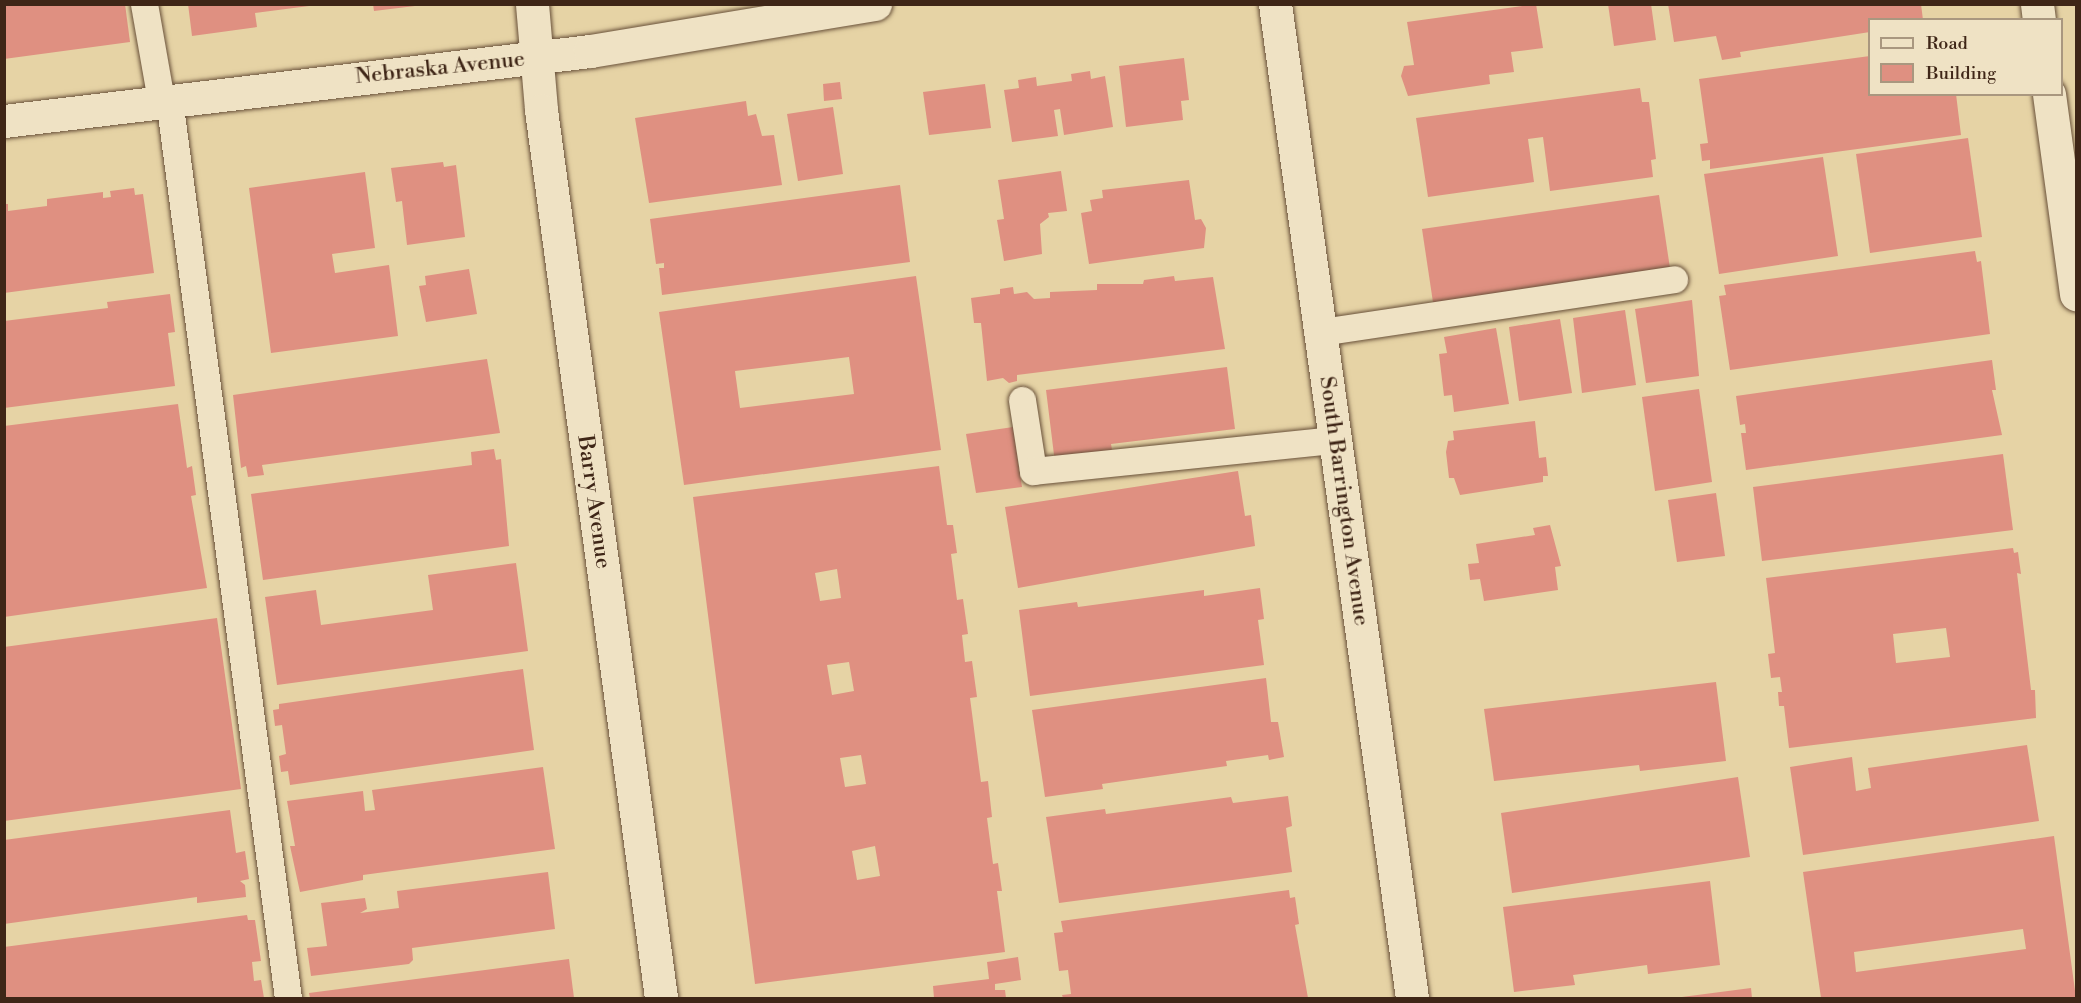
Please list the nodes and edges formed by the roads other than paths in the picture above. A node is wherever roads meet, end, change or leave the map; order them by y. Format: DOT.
graph roads {
  1 [pos="144,4"];
  2 [pos="532,4"];
  3 [pos="875,4"];
  4 [pos="1275,4"];
  5 [pos="537,57"];
  6 [pos="2049,96"];
  7 [pos="165,99"];
  8 [pos="4,121"];
  9 [pos="1674,279"];
  10 [pos="2076,294"];
  11 [pos="1321,332"];
  12 [pos="1022,400"];
  13 [pos="1335,440"];
  14 [pos="288,999"];
  15 [pos="661,999"];
  16 [pos="1412,999"];
  1 -- 7 [label="lane"];
  2 -- 5 [label="street, Barry Avenue"];
  3 -- 5 [label="street, Nebraska Avenue"];
  4 -- 11 [label="street, South Barrington Avenue"];
  5 -- 7 [label="street, Nebraska Avenue"];
  5 -- 15 [label="street, Barry Avenue"];
  6 -- 10 [label="street"];
  7 -- 8 [label="street, Nebraska Avenue"];
  7 -- 14 [label="lane"];
  9 -- 11 [label="lane"];
  11 -- 13 [label="street, South Barrington Avenue"];
  12 -- 13 [label="lane"];
  13 -- 16 [label="street, South Barrington Avenue"];
}
